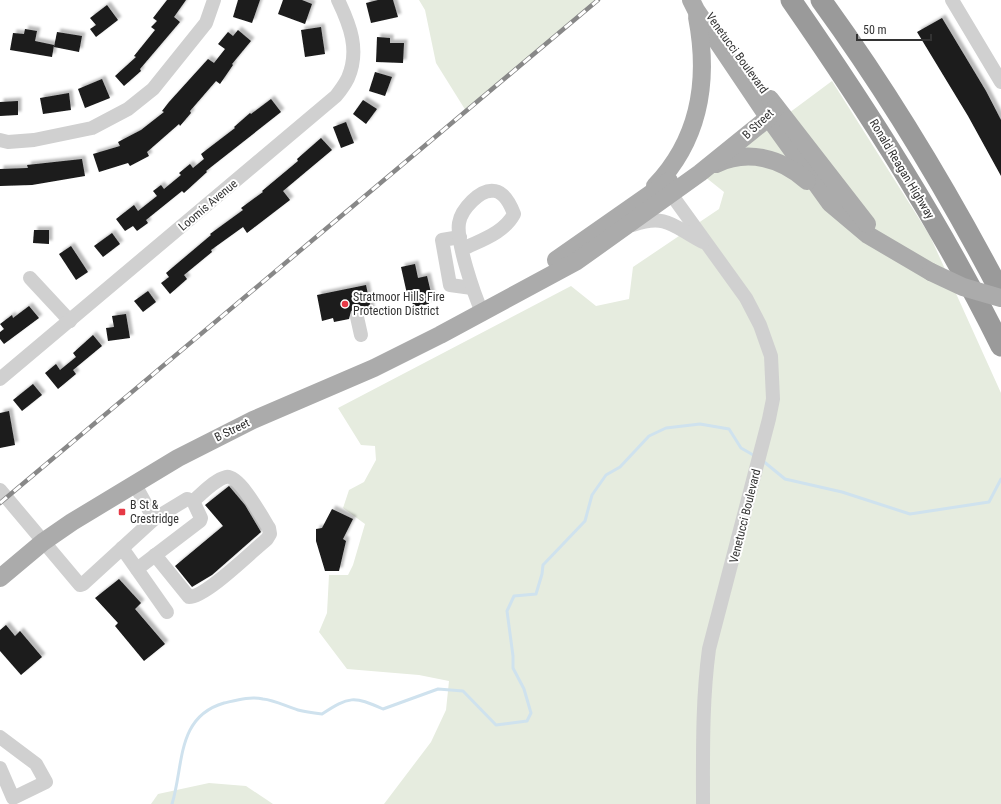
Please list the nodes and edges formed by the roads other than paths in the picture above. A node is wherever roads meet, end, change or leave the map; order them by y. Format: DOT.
graph roads {
  1 [pos="214,0"];
  2 [pos="338,0"];
  3 [pos="790,0"];
  4 [pos="821,0"];
  5 [pos="952,0"];
  6 [pos="695,3"];
  7 [pos="1001,82"];
  8 [pos="769,112"];
  9 [pos="0,140"];
  10 [pos="700,173"];
  11 [pos="670,194"];
  12 [pos="645,197"];
  13 [pos="830,203"];
  14 [pos="627,227"];
  15 [pos="707,244"];
  16 [pos="890,247"];
  17 [pos="30,278"];
  18 [pos="472,288"];
  19 [pos="1001,293"];
  20 [pos="1001,298"];
  21 [pos="482,312"];
  22 [pos="357,317"];
  23 [pos="70,321"];
  24 [pos="361,335"];
  25 [pos="1001,346"];
  26 [pos="0,379"];
  27 [pos="134,483"];
  28 [pos="0,490"];
  29 [pos="193,501"];
  30 [pos="154,519"];
  31 [pos="43,542"];
  32 [pos="122,548"];
  33 [pos="155,555"];
  34 [pos="136,569"];
  35 [pos="0,578"];
  36 [pos="167,612"];
  37 [pos="0,736"];
  38 [pos="0,768"];
  39 [pos="704,804"];
  1 -- 9 [label="street"];
  2 -- 23 [label="street, Loomis Avenue"];
  3 -- 25 [label="highway, Ronald Reagan Highway"];
  4 -- 19 [label="highway, Ronald Reagan Highway"];
  5 -- 7 [label="street"];
  6 -- 8 [label="main road, Venetucci Boulevard"];
  6 -- 12 [label="main road"];
  8 -- 10 [label="main road, B Street"];
  8 -- 12 [label="main road, B Street"];
  8 -- 13 [label="main road"];
  8 -- 16 [label="main road"];
  10 -- 11 [label="main road, B Street"];
  10 -- 13 [label="main road"];
  11 -- 14 [label="main road, B Street"];
  11 -- 15 [label="street, Venetucci Boulevard"];
  12 -- 21 [label="main road, B Street"];
  13 -- 16 [label="main road"];
  14 -- 15 [label="street, Venetucci Boulevard"];
  14 -- 21 [label="main road, B Street"];
  15 -- 39 [label="street, Venetucci Boulevard"];
  16 -- 20 [label="main road, bridge"];
  17 -- 23 [label="street"];
  18 -- 18 [label="street"];
  18 -- 21 [label="street"];
  21 -- 27 [label="main road, B Street"];
  22 -- 24 [label="street"];
  23 -- 26 [label="street, Loomis Avenue"];
  27 -- 30 [label="street"];
  27 -- 31 [label="main road, B Street"];
  28 -- 31 [label="street"];
  29 -- 30 [label="street"];
  29 -- 33 [label="street"];
  29 -- 33 [label="street"];
  30 -- 32 [label="street"];
  31 -- 32 [label="street"];
  31 -- 35 [label="main road, B Street"];
  32 -- 34 [label="street"];
  33 -- 34 [label="street"];
  34 -- 36 [label="street"];
  37 -- 38 [label="street"];
}
